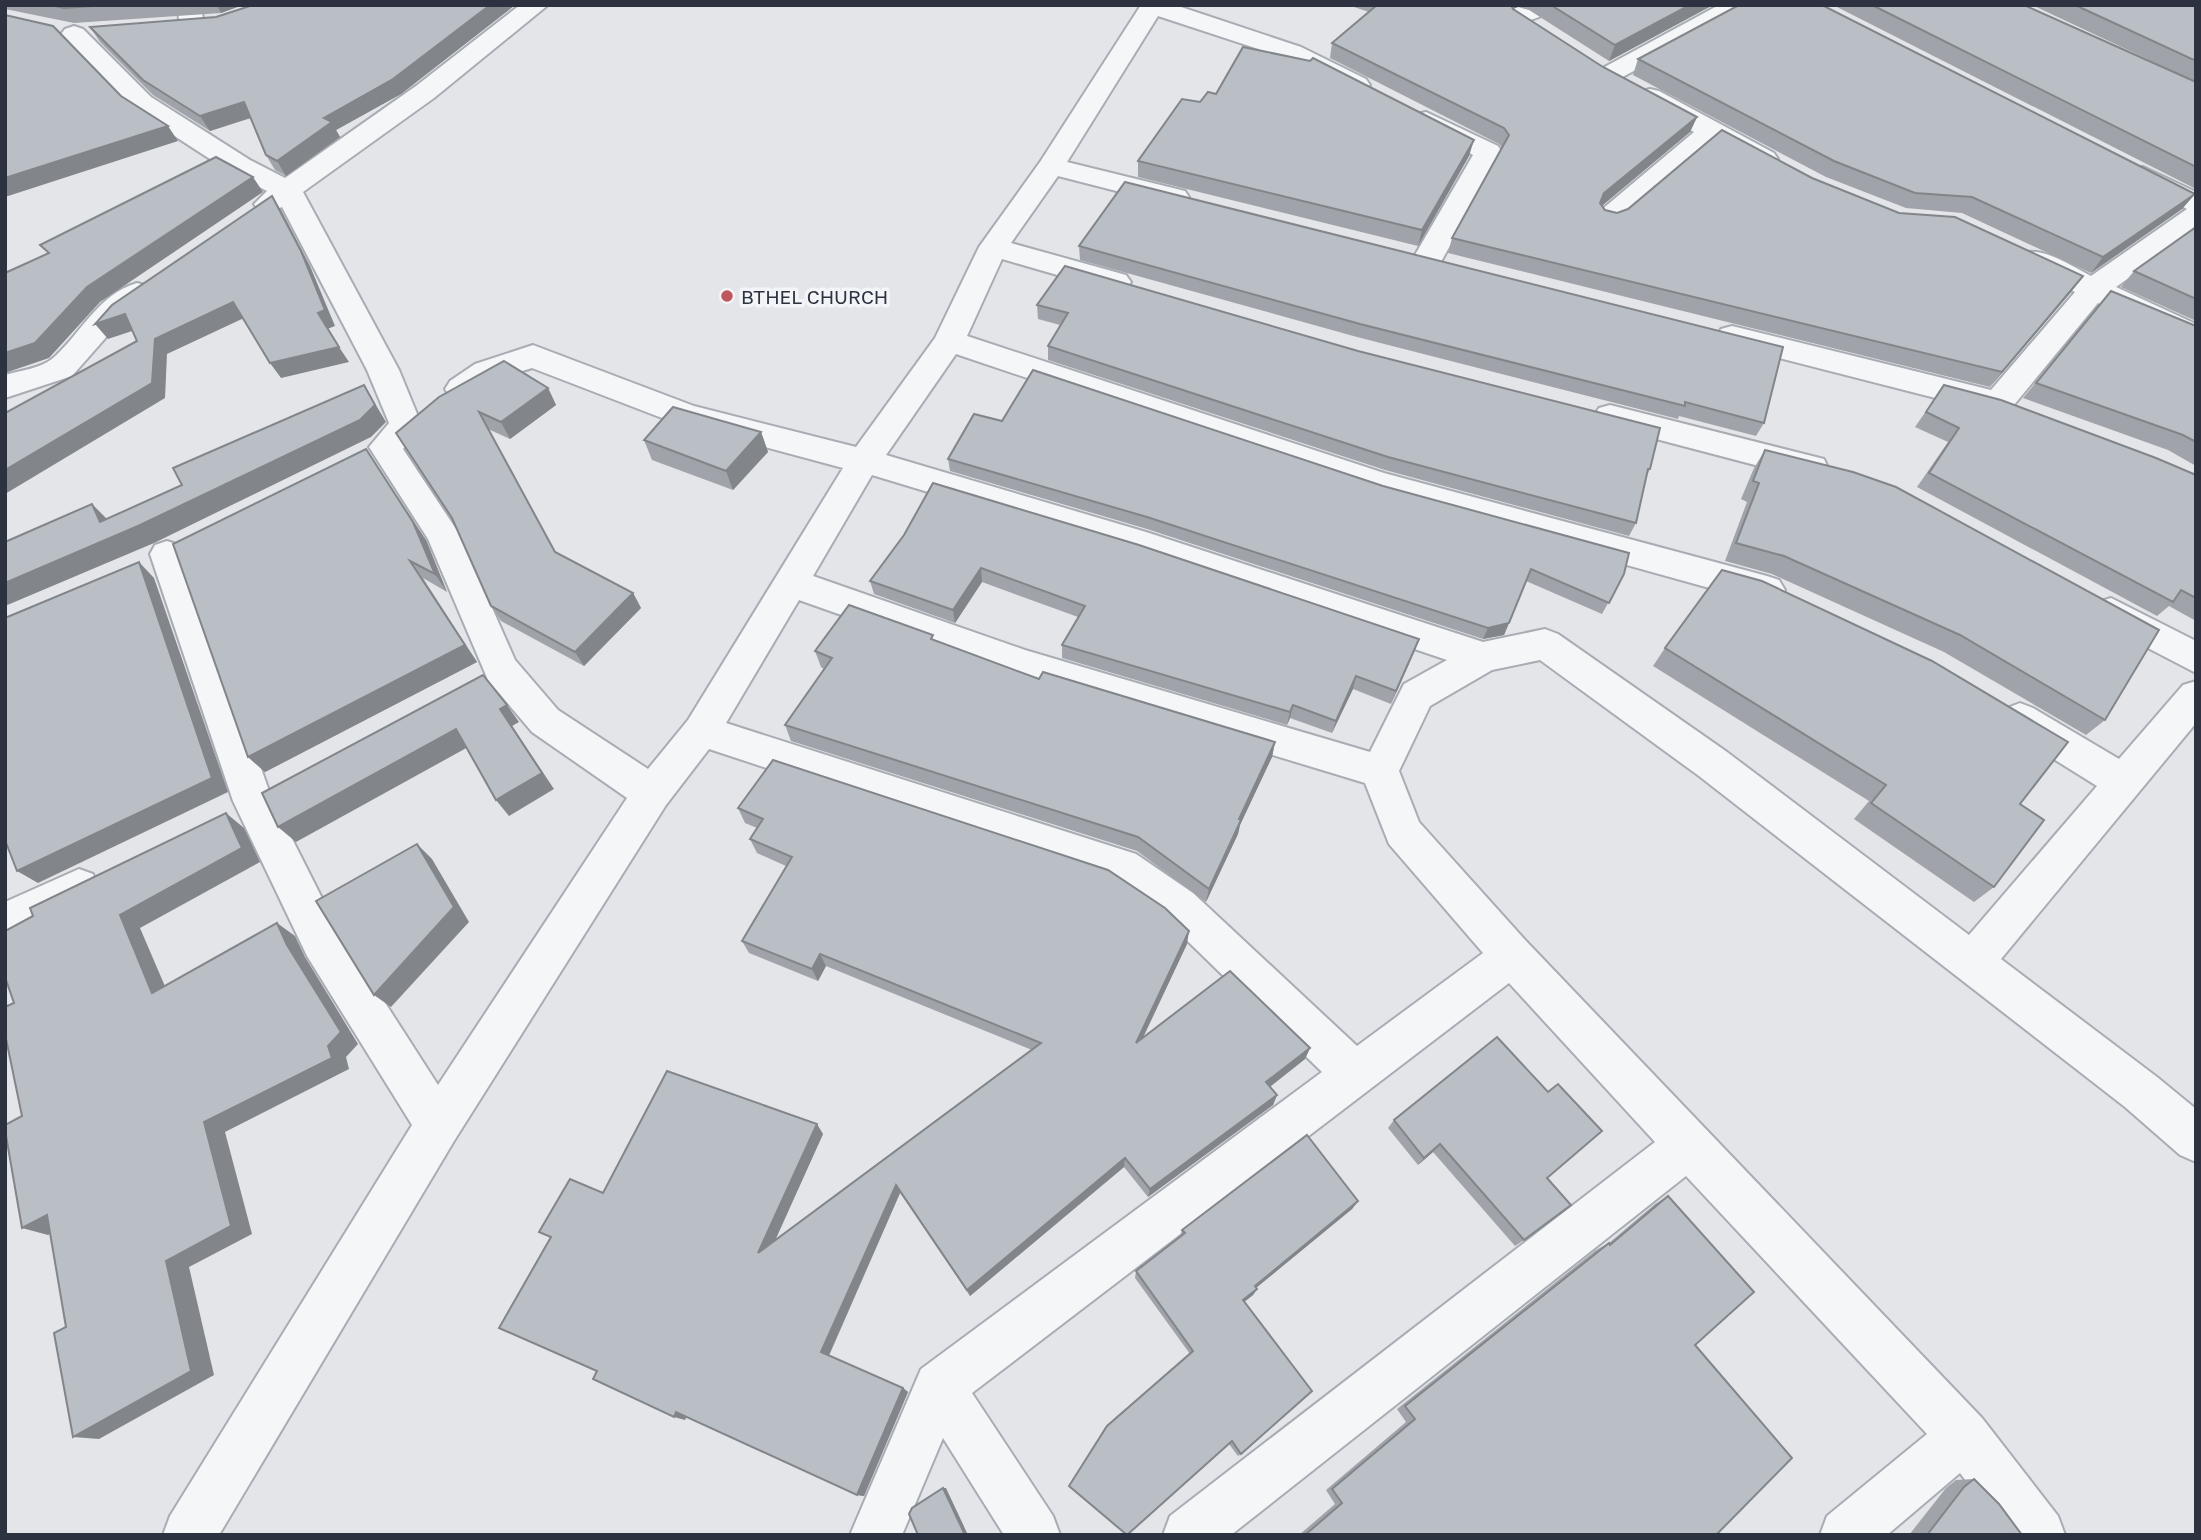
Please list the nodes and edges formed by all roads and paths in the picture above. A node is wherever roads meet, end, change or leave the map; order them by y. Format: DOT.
graph roads {
  1 [pos="536,5"];
  2 [pos="1738,5"];
  3 [pos="1153,6"];
  4 [pos="198,19"];
  5 [pos="166,28"];
  6 [pos="75,32"];
  7 [pos="1712,131"];
  8 [pos="2121,165"];
  9 [pos="1051,166"];
  10 [pos="1791,172"];
  11 [pos="288,191"];
  12 [pos="1198,203"];
  13 [pos="2196,204"];
  14 [pos="2196,216"];
  15 [pos="1610,217"];
  16 [pos="244,221"];
  17 [pos="993,247"];
  18 [pos="2010,249"];
  19 [pos="1427,260"];
  20 [pos="156,281"];
  21 [pos="2094,288"];
  22 [pos="1141,289"];
  23 [pos="1705,329"];
  24 [pos="2196,337"];
  25 [pos="949,341"];
  26 [pos="5,387"];
  27 [pos="1584,409"];
  28 [pos="404,429"];
  29 [pos="864,461"];
  30 [pos="1838,474"];
  31 [pos="167,553"];
  32 [pos="789,582"];
  33 [pos="2086,598"];
  34 [pos="1793,601"];
  35 [pos="1483,657"];
  36 [pos="2196,658"];
  37 [pos="501,669"];
  38 [pos="465,688"];
  39 [pos="2196,696"];
  40 [pos="1998,706"];
  41 [pos="701,731"];
  42 [pos="1380,771"];
  43 [pos="2122,781"];
  44 [pos="289,782"];
  45 [pos="652,793"];
  46 [pos="254,801"];
  47 [pos="216,820"];
  48 [pos="104,874"];
  49 [pos="5,923"];
  50 [pos="1512,956"];
  51 [pos="1972,962"];
  52 [pos="1355,1074"];
  53 [pos="438,1125"];
  54 [pos="2196,1139"];
  55 [pos="1688,1146"];
  56 [pos="939,1387"];
  57 [pos="1964,1436"];
  58 [pos="189,1535"];
  59 [pos="876,1535"];
  60 [pos="1034,1535"];
  61 [pos="1189,1535"];
  62 [pos="1846,1535"];
  63 [pos="2039,1535"];
  1 -- 11 [label="street"];
  2 -- 7 [label="street"];
  3 -- 9 [label="street"];
  3 -- 19 [label="street"];
  4 -- 5 [label="street"];
  6 -- 11 [label="street"];
  7 -- 10 [label="street"];
  7 -- 15 [label="street"];
  8 -- 13 [label="street"];
  9 -- 12 [label="street"];
  9 -- 17 [label="street"];
  11 -- 16 [label="street"];
  11 -- 28 [label="street"];
  14 -- 21 [label="street"];
  17 -- 22 [label="street"];
  17 -- 25 [label="street"];
  18 -- 21 [label="street"];
  20 -- 26 [label="street"];
  21 -- 23 [label="street"];
  21 -- 24 [label="street"];
  25 -- 29 [label="street"];
  25 -- 34 [label="street"];
  27 -- 30 [label="street"];
  28 -- 29 [label="street"];
  28 -- 37 [label="street"];
  29 -- 32 [label="street"];
  29 -- 35 [label="street"];
  31 -- 46 [label="street"];
  32 -- 41 [label="street"];
  32 -- 42 [label="street"];
  33 -- 36 [label="street"];
  35 -- 42 [label="street"];
  35 -- 51 [label="street"];
  37 -- 38 [label="street"];
  37 -- 45 [label="street"];
  39 -- 43 [label="street"];
  40 -- 43 [label="street"];
  41 -- 45 [label="street"];
  41 -- 52 [label="street"];
  42 -- 50 [label="street"];
  43 -- 51 [label="street"];
  44 -- 46 [label="street"];
  45 -- 53 [label="street"];
  46 -- 47 [label="street"];
  46 -- 53 [label="street"];
  48 -- 49 [label="street"];
  50 -- 52 [label="street"];
  50 -- 55 [label="street"];
  51 -- 54 [label="street"];
  52 -- 56 [label="street"];
  53 -- 58 [label="street"];
  55 -- 57 [label="street"];
  55 -- 61 [label="street"];
  56 -- 59 [label="street"];
  56 -- 60 [label="street"];
  57 -- 62 [label="street"];
  57 -- 63 [label="street"];
}
